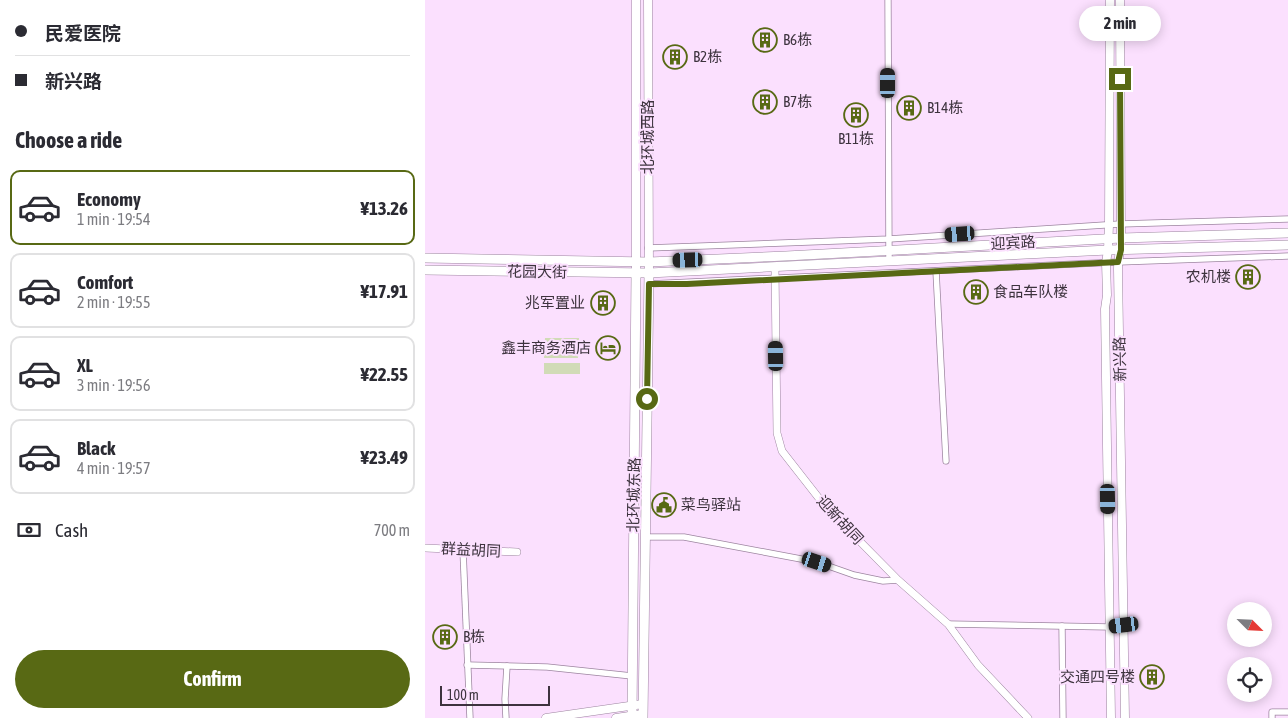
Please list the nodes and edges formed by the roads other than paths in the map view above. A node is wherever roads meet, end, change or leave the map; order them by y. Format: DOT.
graph roads {
  1 [pos="636,0"];
  2 [pos="648,0"];
  3 [pos="888,0"];
  4 [pos="1109,0"];
  5 [pos="1120,0"];
  6 [pos="1288,219"];
  7 [pos="1120,224"];
  8 [pos="1109,225"];
  9 [pos="1288,233"];
  10 [pos="889,238"];
  11 [pos="1109,238"];
  12 [pos="1121,238"];
  13 [pos="1288,245"];
  14 [pos="649,248"];
  15 [pos="889,250"];
  16 [pos="1108,250"];
  17 [pos="1121,250"];
  18 [pos="1288,256"];
  19 [pos="425,258"];
  20 [pos="931,258"];
  21 [pos="889,260"];
  22 [pos="636,262"];
  23 [pos="649,262"];
  24 [pos="1118,262"];
  25 [pos="1106,263"];
  26 [pos="775,267"];
  27 [pos="425,270"];
  28 [pos="934,271"];
  29 [pos="636,273"];
  30 [pos="649,273"];
  31 [pos="775,279"];
  32 [pos="649,284"];
  33 [pos="946,461"];
  34 [pos="645,537"];
  35 [pos="425,548"];
  36 [pos="463,550"];
  37 [pos="517,552"];
  38 [pos="898,580"];
  39 [pos="948,624"];
  40 [pos="1124,625"];
  41 [pos="1062,626"];
  42 [pos="1110,627"];
  43 [pos="467,665"];
  44 [pos="507,666"];
  45 [pos="632,676"];
  46 [pos="643,704"];
  47 [pos="632,705"];
  48 [pos="1288,712"];
  49 [pos="643,716"];
  50 [pos="632,717"];
  51 [pos="469,718"];
  52 [pos="506,718"];
  53 [pos="546,718"];
  54 [pos="616,718"];
  55 [pos="1028,718"];
  56 [pos="1063,718"];
  57 [pos="1111,718"];
  58 [pos="1125,718"];
  59 [pos="1272,718"];
  1 -- 22 [label="main road, 北环城西路"];
  2 -- 14 [label="main road, 北环城西路"];
  3 -- 10 [label="street"];
  4 -- 8 [label="main road, 新兴路"];
  5 -- 7 [label="main road, 新兴路"];
  6 -- 7 [label="street"];
  7 -- 8 [label="street"];
  7 -- 12 [label="main road, 新兴路"];
  8 -- 10 [label="street"];
  8 -- 11 [label="main road, 新兴路"];
  9 -- 12 [label="main road, 迎宾路"];
  10 -- 14 [label="street"];
  10 -- 15 [label="street"];
  11 -- 12 [label="main road, 迎宾路"];
  11 -- 15 [label="main road, 迎宾路"];
  11 -- 16 [label="main road, 新兴路"];
  12 -- 17 [label="main road, 新兴路"];
  13 -- 17 [label="main road, 迎宾路"];
  14 -- 23 [label="main road, 北环城西路"];
  15 -- 21 [label="street"];
  15 -- 23 [label="main road, 迎宾路"];
  16 -- 17 [label="main road, 迎宾路"];
  16 -- 20 [label="main road, 迎宾路"];
  16 -- 25 [label="main road, 新兴路"];
  17 -- 24 [label="main road, 新兴路"];
  18 -- 24 [label="street"];
  19 -- 22 [label="main road, 花园大街"];
  20 -- 21 [label="main road, 迎宾路"];
  20 -- 28 [label="street"];
  21 -- 26 [label="main road, 迎宾路"];
  22 -- 23 [label="main road, 花园大街"];
  22 -- 29 [label="main road, 北环城西路"];
  23 -- 30 [label="main road, 北环城西路"];
  24 -- 25 [label="street"];
  24 -- 40 [label="main road, 新兴路"];
  25 -- 28 [label="street"];
  25 -- 42 [label="main road, 新兴路"];
  26 -- 30 [label="main road, 迎宾路"];
  26 -- 31 [label="street, 迎新胡同"];
  27 -- 29 [label="main road, 花园大街"];
  28 -- 31 [label="street"];
  28 -- 33 [label="street"];
  29 -- 30 [label="main road, 花园大街"];
  29 -- 45 [label="main road, 北环城东路"];
  30 -- 32 [label="main road, 北环城东路"];
  31 -- 32 [label="street"];
  31 -- 38 [label="street, 迎新胡同"];
  32 -- 34 [label="main road, 北环城东路"];
  34 -- 38 [label="street"];
  34 -- 46 [label="main road, 北环城东路"];
  35 -- 36 [label="street, 群益胡同"];
  36 -- 37 [label="street, 群益胡同"];
  36 -- 43 [label="street"];
  38 -- 39 [label="street, 迎新胡同"];
  39 -- 41 [label="street"];
  39 -- 55 [label="street, 迎新胡同"];
  40 -- 42 [label="street"];
  40 -- 58 [label="main road, 新兴路"];
  41 -- 42 [label="street"];
  41 -- 56 [label="street"];
  42 -- 57 [label="main road, 新兴路"];
  43 -- 44 [label="street"];
  43 -- 51 [label="street"];
  44 -- 45 [label="street"];
  44 -- 52 [label="street"];
  45 -- 47 [label="main road, 北环城东路"];
  46 -- 47 [label="main road"];
  46 -- 49 [label="main road, 北环城东路"];
  47 -- 50 [label="main road, 北环城东路"];
  47 -- 53 [label="main road"];
  48 -- 59 [label="street"];
  49 -- 50 [label="main road"];
  50 -- 54 [label="main road"];
}
